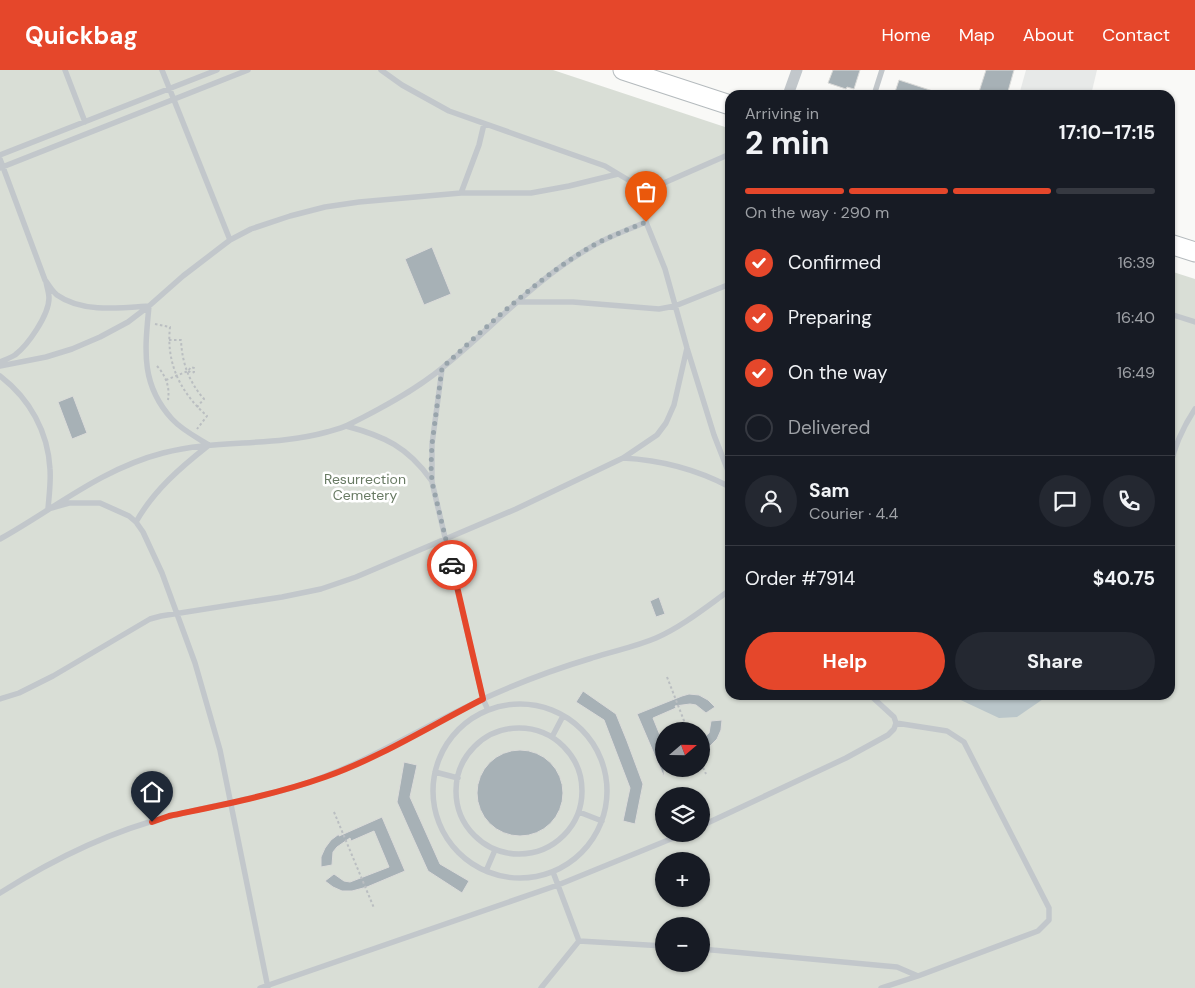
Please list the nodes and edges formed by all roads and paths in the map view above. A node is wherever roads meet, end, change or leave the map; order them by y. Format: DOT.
graph roads {
  1 [pos="65,70"];
  2 [pos="162,70"];
  3 [pos="217,70"];
  4 [pos="248,70"];
  5 [pos="381,70"];
  6 [pos="623,70"];
  7 [pos="797,70"];
  8 [pos="882,70"];
  9 [pos="170,89"];
  10 [pos="790,90"];
  11 [pos="876,90"];
  12 [pos="174,100"];
  13 [pos="725,103"];
  14 [pos="86,122"];
  15 [pos="484,124"];
  16 [pos="0,155"];
  17 [pos="725,156"];
  18 [pos="0,159"];
  19 [pos="1,167"];
  20 [pos="618,174"];
  21 [pos="462,193"];
  22 [pos="641,193"];
  23 [pos="646,222"];
  24 [pos="230,240"];
  25 [pos="1175,246"];
  26 [pos="1195,252"];
  27 [pos="45,280"];
  28 [pos="725,286"];
  29 [pos="517,302"];
  30 [pos="149,306"];
  31 [pos="675,306"];
  32 [pos="1175,316"];
  33 [pos="1195,322"];
  34 [pos="148,323"];
  35 [pos="169,340"];
  36 [pos="687,348"];
  37 [pos="146,359"];
  38 [pos="0,362"];
  39 [pos="0,366"];
  40 [pos="442,368"];
  41 [pos="187,371"];
  42 [pos="176,375"];
  43 [pos="0,376"];
  44 [pos="166,380"];
  45 [pos="197,407"];
  46 [pos="1195,409"];
  47 [pos="165,410"];
  48 [pos="346,426"];
  49 [pos="193,435"];
  50 [pos="209,445"];
  51 [pos="1175,447"];
  52 [pos="623,458"];
  53 [pos="725,463"];
  54 [pos="432,482"];
  55 [pos="725,485"];
  56 [pos="48,509"];
  57 [pos="136,522"];
  58 [pos="0,539"];
  59 [pos="446,539"];
  60 [pos="725,594"];
  61 [pos="176,613"];
  62 [pos="667,678"];
  63 [pos="0,699"];
  64 [pos="483,699"];
  65 [pos="875,700"];
  66 [pos="488,710"];
  67 [pos="563,716"];
  68 [pos="684,722"];
  69 [pos="896,723"];
  70 [pos="552,737"];
  71 [pos="435,772"];
  72 [pos="458,778"];
  73 [pos="231,803"];
  74 [pos="334,812"];
  75 [pos="579,812"];
  76 [pos="602,821"];
  77 [pos="710,822"];
  78 [pos="663,842"];
  79 [pos="495,850"];
  80 [pos="486,871"];
  81 [pos="553,872"];
  82 [pos="558,885"];
  83 [pos="0,893"];
  84 [pos="374,908"];
  85 [pos="579,941"];
  86 [pos="655,945"];
  87 [pos="710,950"];
  88 [pos="918,976"];
  89 [pos="268,987"];
  90 [pos="260,988"];
  91 [pos="541,988"];
  92 [pos="882,988"];
  1 -- 14 [label="lane"];
  2 -- 9 [label="lane"];
  3 -- 9 [label="lane"];
  4 -- 12 [label="lane"];
  5 -- 15 [label="lane"];
  6 -- 13 [label="main road"];
  7 -- 10 [label="street"];
  8 -- 11 [label="lane"];
  9 -- 12 [label="lane"];
  9 -- 14 [label="lane"];
  12 -- 19 [label="lane"];
  12 -- 24 [label="lane"];
  14 -- 16 [label="lane"];
  15 -- 20 [label="lane"];
  15 -- 21 [label="lane"];
  17 -- 22 [label="lane"];
  18 -- 19 [label="lane"];
  19 -- 27 [label="lane"];
  20 -- 21 [label="lane"];
  20 -- 22 [label="lane"];
  21 -- 24 [label="lane"];
  22 -- 23 [label="lane"];
  23 -- 29 [label="lane"];
  23 -- 31 [label="lane"];
  24 -- 30 [label="lane"];
  25 -- 26 [label="main road"];
  27 -- 30 [label="lane"];
  27 -- 38 [label="lane"];
  28 -- 31 [label="lane"];
  29 -- 31 [label="lane"];
  29 -- 40 [label="lane"];
  30 -- 34 [label="lane"];
  30 -- 39 [label="lane"];
  31 -- 36 [label="lane"];
  32 -- 33 [label="lane"];
  34 -- 35 [label="path"];
  34 -- 37 [label="lane"];
  35 -- 41 [label="path"];
  35 -- 42 [label="path"];
  36 -- 52 [label="lane"];
  36 -- 53 [label="lane"];
  37 -- 44 [label="path"];
  37 -- 47 [label="lane"];
  40 -- 48 [label="lane"];
  40 -- 54 [label="lane"];
  41 -- 42 [label="path"];
  41 -- 45 [label="path"];
  42 -- 44 [label="path"];
  42 -- 45 [label="path"];
  43 -- 56 [label="lane"];
  44 -- 47 [label="path"];
  45 -- 49 [label="path"];
  46 -- 51 [label="lane"];
  47 -- 49 [label="lane"];
  48 -- 50 [label="lane"];
  48 -- 54 [label="lane"];
  49 -- 50 [label="lane"];
  50 -- 56 [label="lane"];
  50 -- 57 [label="lane"];
  52 -- 55 [label="lane"];
  52 -- 59 [label="lane"];
  54 -- 59 [label="lane"];
  56 -- 57 [label="lane"];
  56 -- 58 [label="lane"];
  57 -- 61 [label="lane"];
  59 -- 61 [label="lane"];
  59 -- 64 [label="lane"];
  60 -- 64 [label="lane"];
  61 -- 63 [label="lane"];
  61 -- 73 [label="lane"];
  62 -- 68 [label="path"];
  64 -- 66 [label="lane"];
  64 -- 73 [label="lane"];
  65 -- 69 [label="lane"];
  66 -- 67 [label="lane"];
  66 -- 71 [label="lane"];
  67 -- 70 [label="lane"];
  67 -- 76 [label="lane"];
  69 -- 77 [label="lane"];
  69 -- 88 [label="lane"];
  70 -- 72 [label="lane"];
  70 -- 75 [label="lane"];
  71 -- 72 [label="lane"];
  71 -- 80 [label="lane"];
  72 -- 79 [label="lane"];
  73 -- 83 [label="lane"];
  73 -- 89 [label="lane"];
  74 -- 84 [label="path"];
  75 -- 76 [label="lane"];
  75 -- 79 [label="lane"];
  76 -- 81 [label="lane"];
  78 -- 82 [label="lane"];
  79 -- 80 [label="lane"];
  80 -- 81 [label="lane"];
  81 -- 82 [label="lane"];
  82 -- 85 [label="lane"];
  82 -- 89 [label="lane"];
  85 -- 86 [label="lane"];
  85 -- 91 [label="lane"];
  87 -- 88 [label="lane"];
  88 -- 92 [label="lane"];
  89 -- 90 [label="lane"];
}
